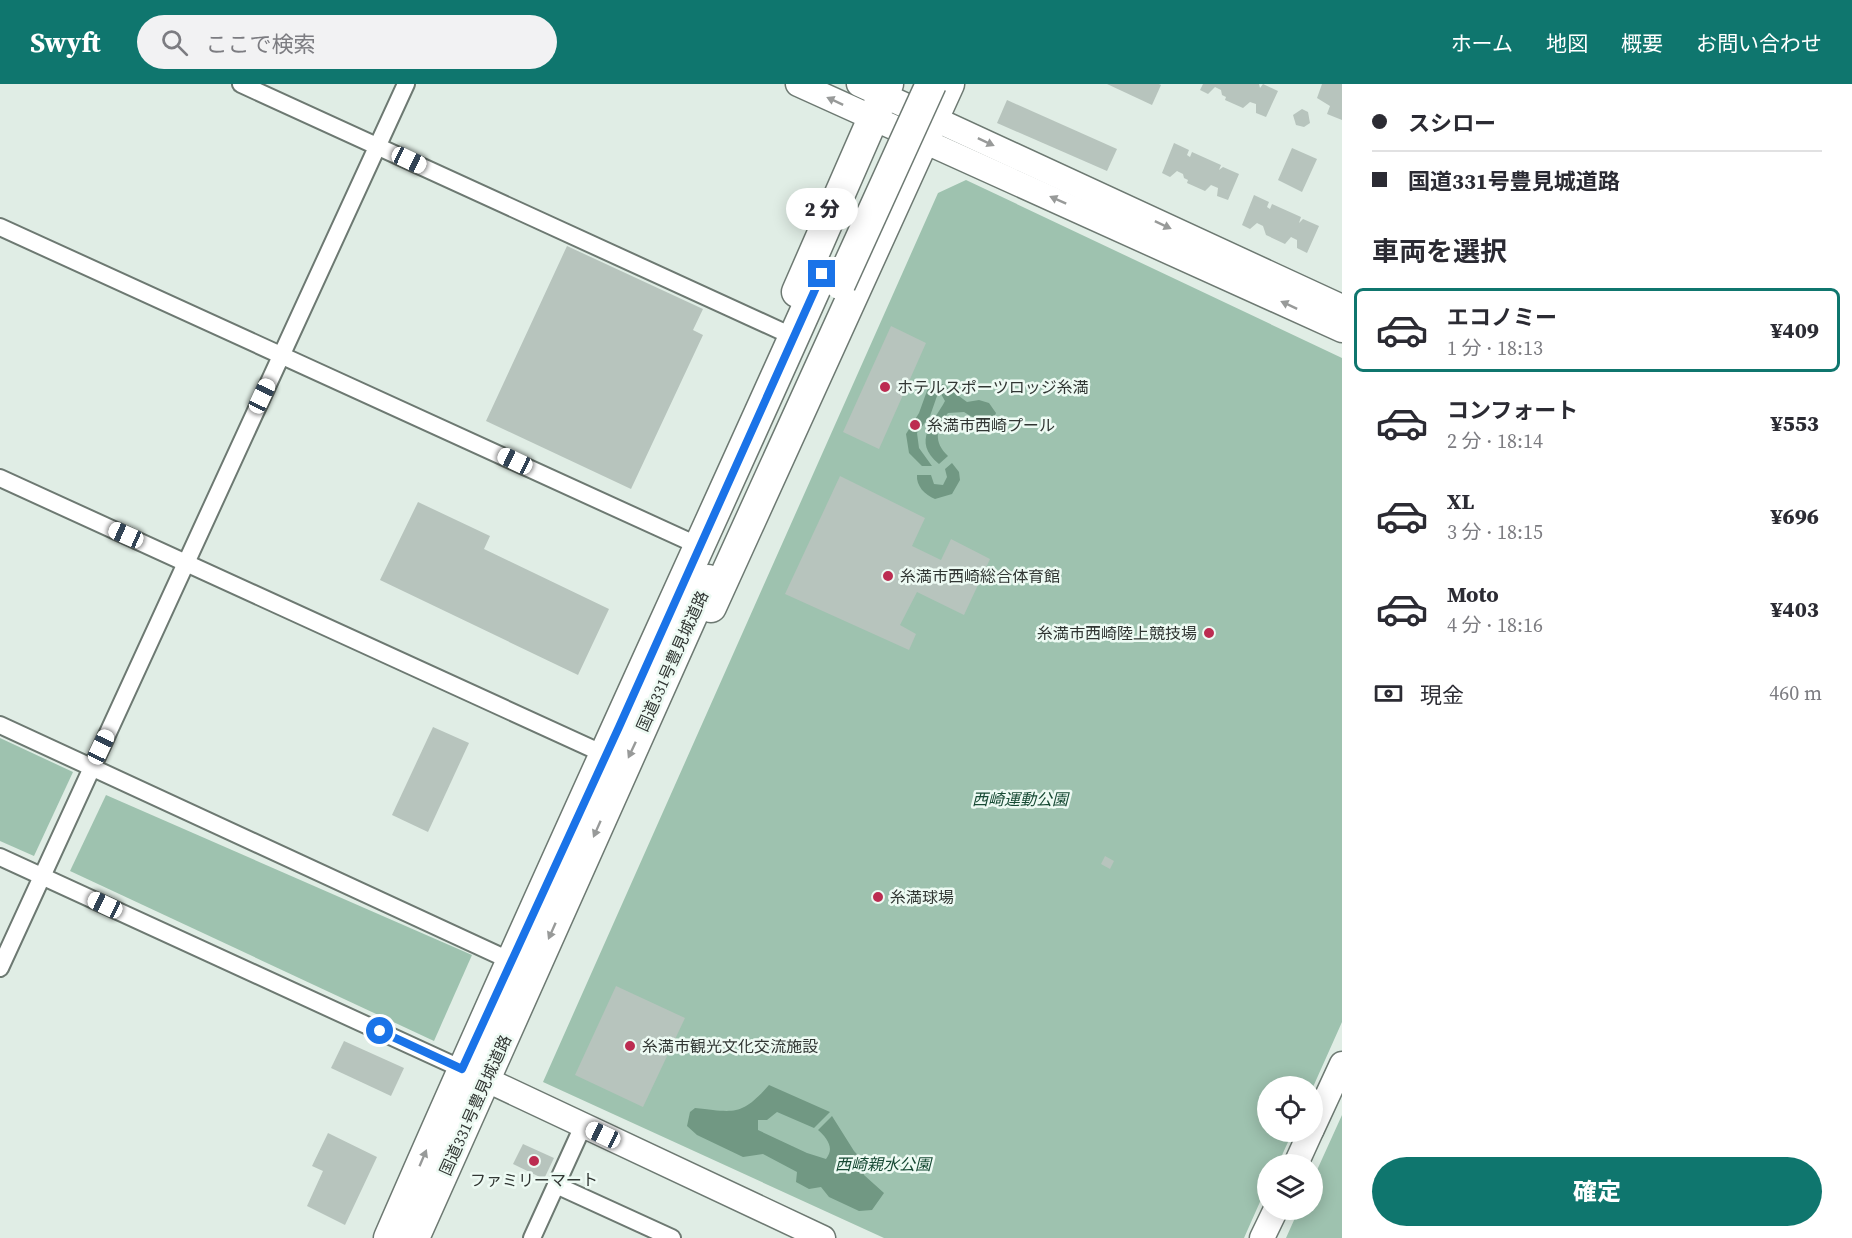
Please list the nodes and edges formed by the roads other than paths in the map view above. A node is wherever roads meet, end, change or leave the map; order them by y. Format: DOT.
graph roads {
  1 [pos="241,84"];
  2 [pos="405,84"];
  3 [pos="798,84"];
  4 [pos="931,84"];
  5 [pos="949,84"];
  6 [pos="882,93"];
  7 [pos="928,129"];
  8 [pos="377,146"];
  9 [pos="0,227"];
  10 [pos="831,279"];
  11 [pos="1342,307"];
  12 [pos="1342,330"];
  13 [pos="781,331"];
  14 [pos="282,354"];
  15 [pos="0,478"];
  16 [pos="686,540"];
  17 [pos="186,562"];
  18 [pos="657,670"];
  19 [pos="0,725"];
  20 [pos="606,755"];
  21 [pos="92,767"];
  22 [pos="0,857"];
  23 [pos="42,876"];
  24 [pos="511,961"];
  25 [pos="0,968"];
  26 [pos="1342,1064"];
  27 [pos="474,1074"];
  28 [pos="1323,1106"];
  29 [pos="583,1126"];
  30 [pos="556,1185"];
  31 [pos="436,1192"];
  32 [pos="1271,1220"];
  33 [pos="389,1238"];
  34 [pos="414,1238"];
  35 [pos="426,1238"];
  36 [pos="532,1238"];
  37 [pos="672,1238"];
  38 [pos="823,1238"];
  39 [pos="1262,1238"];
  1 -- 8 [label="street"];
  2 -- 8 [label="street"];
  6 -- 3 [label="street, one-way"];
  4 -- 10 [label="highway, 国道331号豊見城道路, bridge"];
  5 -- 7 [label="highway"];
  6 -- 7 [label="street"];
  6 -- 10 [label="highway, 国道331号豊見城道路"];
  6 -- 13 [label="highway"];
  7 -- 11 [label="street, one-way"];
  12 -- 7 [label="street, one-way"];
  7 -- 18 [label="highway"];
  8 -- 13 [label="street"];
  8 -- 14 [label="street"];
  9 -- 14 [label="street"];
  10 -- 18 [label="highway, 国道331号豊見城道路"];
  13 -- 16 [label="highway"];
  14 -- 16 [label="street"];
  14 -- 17 [label="street"];
  15 -- 17 [label="street"];
  16 -- 18 [label="highway"];
  17 -- 20 [label="street"];
  17 -- 21 [label="street"];
  18 -- 20 [label="highway, 国道331号豊見城道路"];
  18 -- 27 [label="highway, 国道331号豊見城道路, one-way"];
  19 -- 21 [label="street"];
  20 -- 24 [label="highway, 国道331号豊見城道路"];
  21 -- 23 [label="street"];
  21 -- 24 [label="street"];
  22 -- 23 [label="street"];
  23 -- 25 [label="street"];
  23 -- 27 [label="street"];
  24 -- 27 [label="highway, 国道331号豊見城道路"];
  26 -- 28 [label="street"];
  27 -- 29 [label="street"];
  27 -- 31 [label="highway, 国道331号豊見城道路"];
  33 -- 27 [label="highway, 国道331号豊見城道路, one-way"];
  29 -- 30 [label="street"];
  29 -- 38 [label="street"];
  30 -- 36 [label="street"];
  30 -- 37 [label="street"];
  31 -- 34 [label="highway, 国道331号豊見城道路"];
  31 -- 35 [label="highway"];
  32 -- 39 [label="street"];
}
